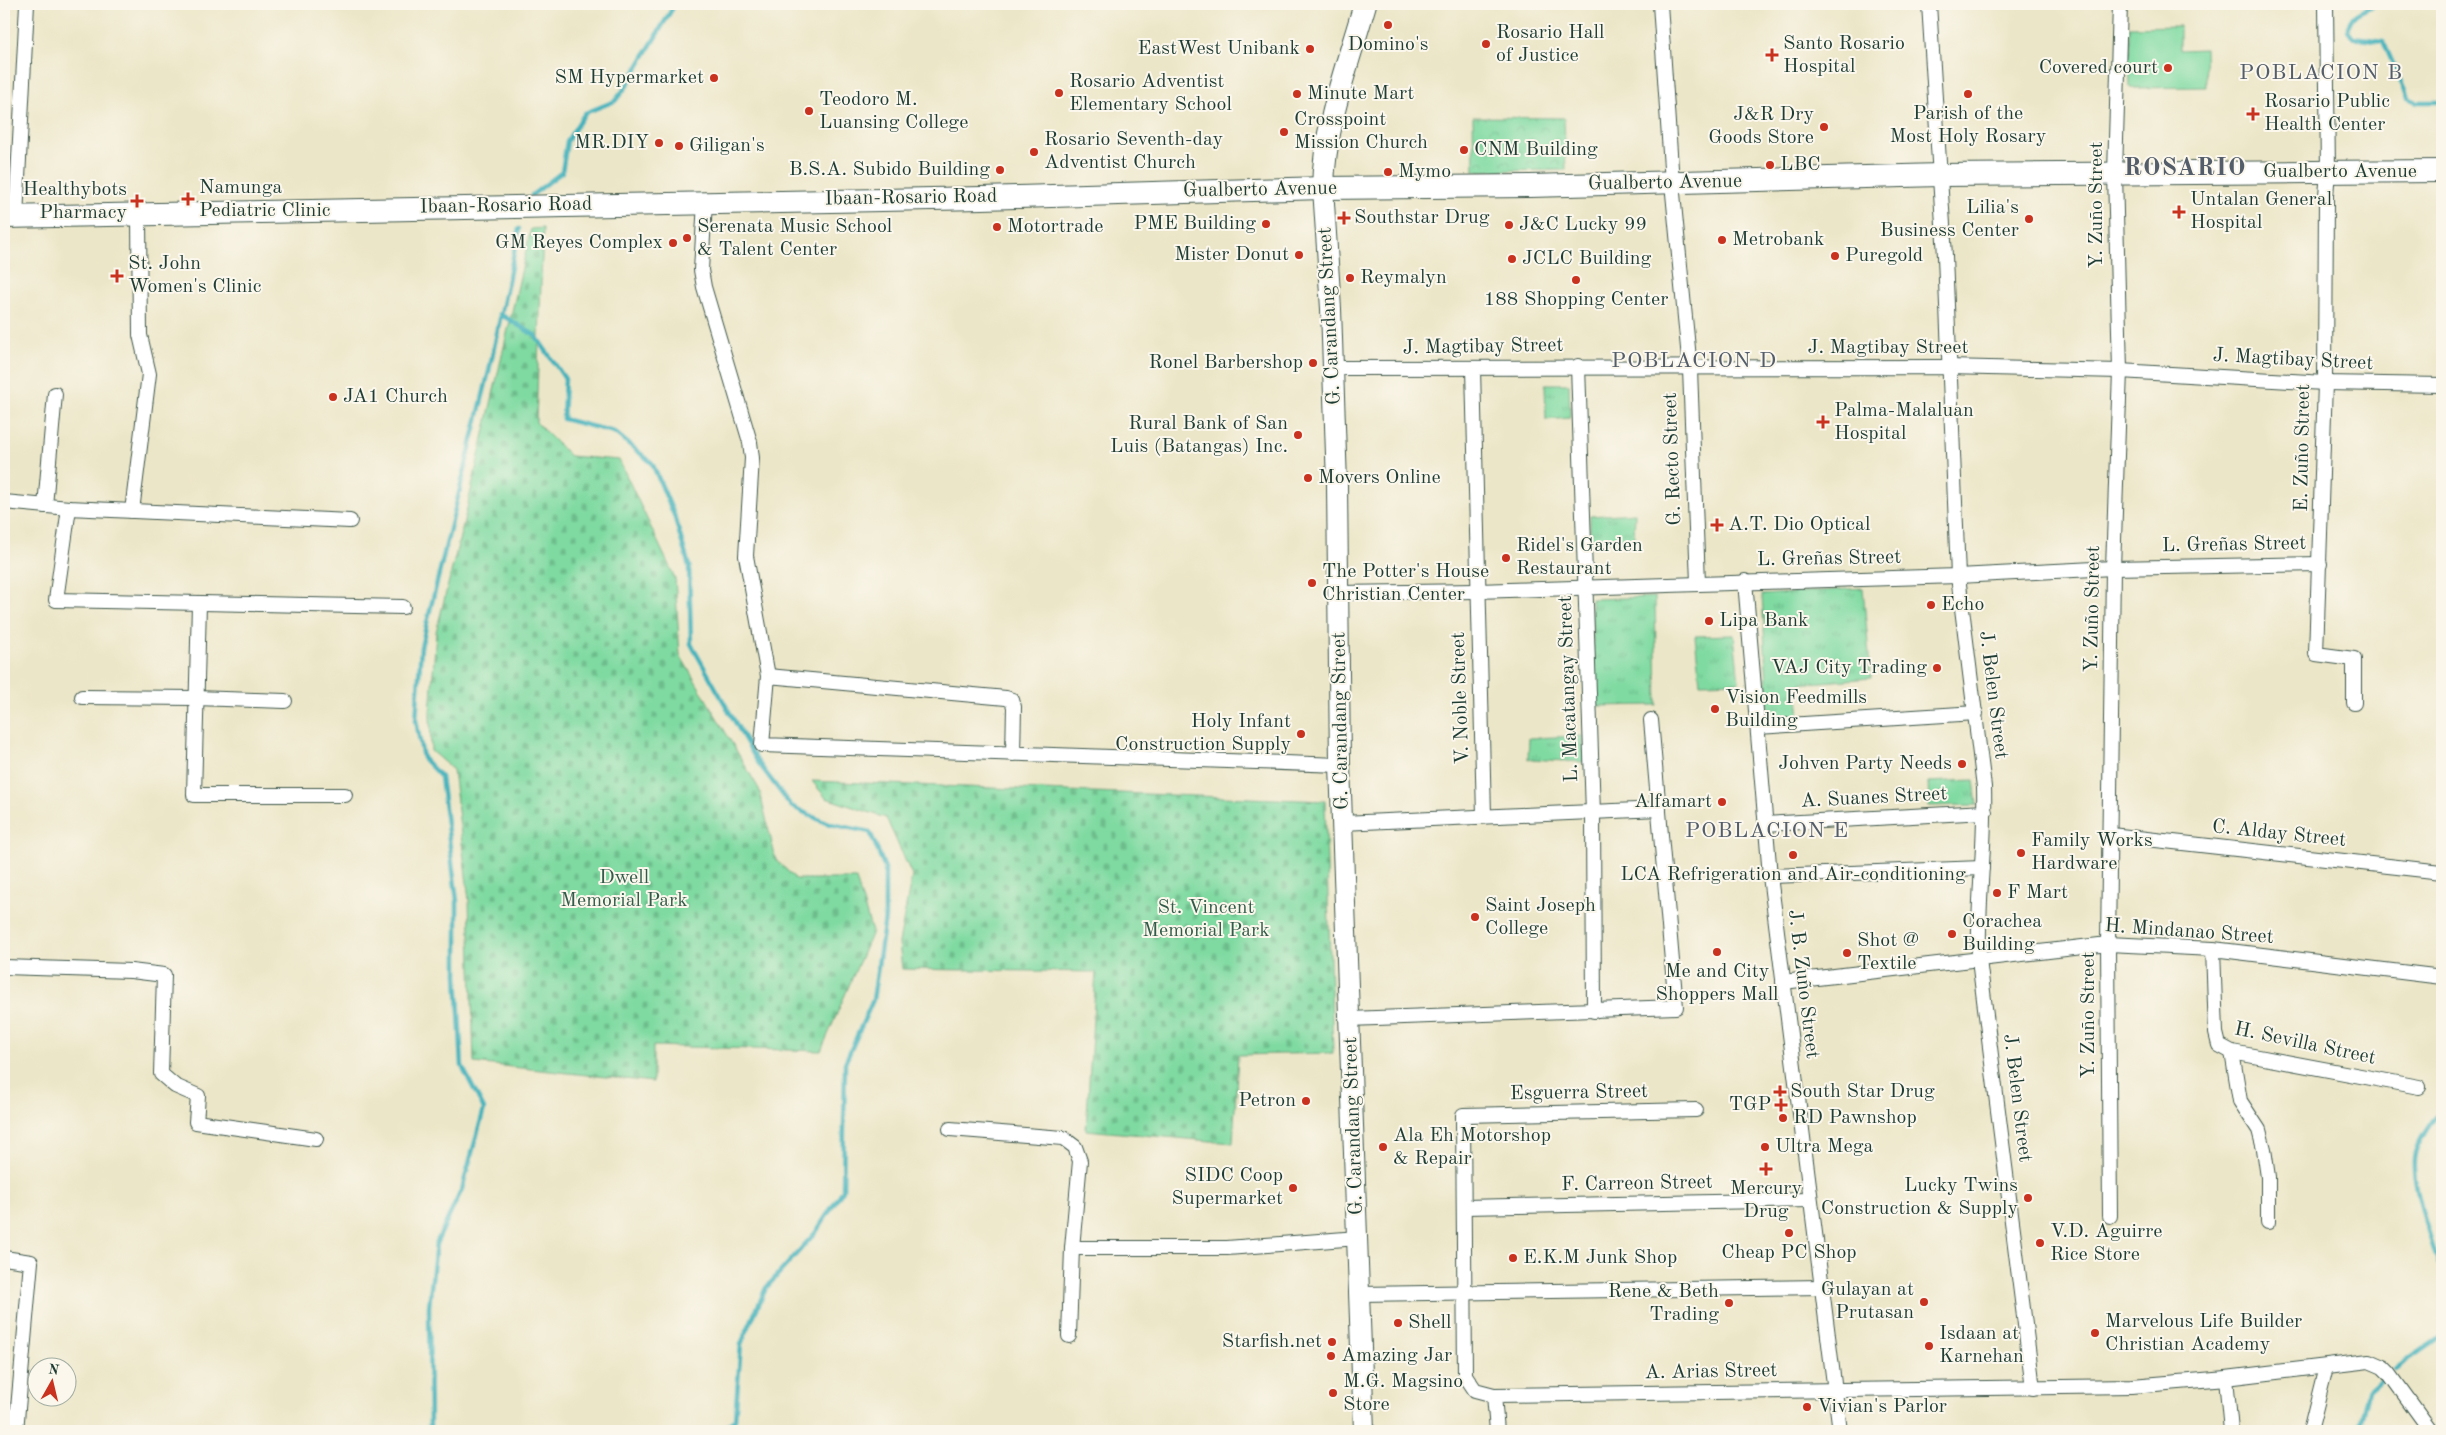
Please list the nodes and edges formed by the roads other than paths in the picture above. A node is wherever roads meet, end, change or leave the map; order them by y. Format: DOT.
graph roads {
  1 [pos="27,4"];
  2 [pos="1365,4"];
  3 [pos="1660,4"];
  4 [pos="1929,4"];
  5 [pos="2120,4"];
  6 [pos="2326,4"];
  7 [pos="2442,171"];
  8 [pos="2328,172"];
  9 [pos="2115,173"];
  10 [pos="1940,175"];
  11 [pos="1672,182"];
  12 [pos="1323,188"];
  13 [pos="1008,196"];
  14 [pos="705,202"];
  15 [pos="139,216"];
  16 [pos="10,217"];
  17 [pos="1578,366"];
  18 [pos="1948,367"];
  19 [pos="1333,368"];
  20 [pos="1473,368"];
  21 [pos="1690,368"];
  22 [pos="2120,371"];
  23 [pos="2325,383"];
  24 [pos="2442,385"];
  25 [pos="55,394"];
  26 [pos="4,502"];
  27 [pos="45,506"];
  28 [pos="69,508"];
  29 [pos="132,511"];
  30 [pos="350,522"];
  31 [pos="2320,564"];
  32 [pos="2113,568"];
  33 [pos="1958,576"];
  34 [pos="1745,581"];
  35 [pos="1698,583"];
  36 [pos="1585,587"];
  37 [pos="1478,591"];
  38 [pos="1338,593"];
  39 [pos="199,604"];
  40 [pos="403,606"];
  41 [pos="768,676"];
  42 [pos="82,697"];
  43 [pos="195,698"];
  44 [pos="285,701"];
  45 [pos="2354,703"];
  46 [pos="1976,714"];
  47 [pos="1651,720"];
  48 [pos="1757,727"];
  49 [pos="1012,754"];
  50 [pos="1340,765"];
  51 [pos="345,795"];
  52 [pos="1659,810"];
  53 [pos="1985,812"];
  54 [pos="1594,813"];
  55 [pos="1484,816"];
  56 [pos="1342,823"];
  57 [pos="1765,824"];
  58 [pos="2111,835"];
  59 [pos="1982,868"];
  60 [pos="2442,872"];
  61 [pos="1770,876"];
  62 [pos="2108,944"];
  63 [pos="2213,949"];
  64 [pos="1979,960"];
  65 [pos="4,967"];
  66 [pos="2442,977"];
  67 [pos="1783,982"];
  68 [pos="1594,1011"];
  69 [pos="1349,1019"];
  70 [pos="2232,1052"];
  71 [pos="2418,1087"];
  72 [pos="1696,1110"];
  73 [pos="1463,1115"];
  74 [pos="950,1129"];
  75 [pos="316,1139"];
  76 [pos="1810,1200"];
  77 [pos="1464,1207"];
  78 [pos="2110,1216"];
  79 [pos="2268,1222"];
  80 [pos="1358,1238"];
  81 [pos="1072,1248"];
  82 [pos="4,1258"];
  83 [pos="1822,1287"];
  84 [pos="1464,1291"];
  85 [pos="1360,1294"];
  86 [pos="1069,1336"];
  87 [pos="2326,1367"];
  88 [pos="2226,1378"];
  89 [pos="2034,1388"];
  90 [pos="1835,1390"];
  91 [pos="1494,1395"];
  92 [pos="16,1431"];
  93 [pos="1364,1431"];
  94 [pos="1497,1431"];
  95 [pos="1840,1431"];
  96 [pos="2232,1431"];
  97 [pos="2310,1431"];
  98 [pos="2431,1431"];
  1 -- 16 [label="street"];
  2 -- 12 [label="main road, G. Carandang Street"];
  3 -- 11 [label="street, G. Recto Street"];
  4 -- 10 [label="street, J. Belen Street"];
  5 -- 9 [label="street, Y. Zuño Street"];
  6 -- 8 [label="street, E. Zuño Street"];
  7 -- 8 [label="main road, Gualberto Avenue"];
  8 -- 9 [label="main road, Gualberto Avenue"];
  8 -- 23 [label="street, E. Zuño Street"];
  9 -- 10 [label="main road, Gualberto Avenue"];
  9 -- 22 [label="street, Y. Zuño Street"];
  10 -- 11 [label="main road, Gualberto Avenue"];
  10 -- 18 [label="street, J. Belen Street"];
  11 -- 12 [label="main road, Gualberto Avenue"];
  11 -- 21 [label="street, G. Recto Street"];
  12 -- 13 [label="main road, Gualberto Avenue"];
  12 -- 19 [label="main road, G. Carandang Street"];
  13 -- 14 [label="main road, Ibaan-Rosario Road"];
  14 -- 15 [label="main road, Ibaan-Rosario Road"];
  14 -- 41 [label="street"];
  15 -- 16 [label="main road, Ibaan-Rosario Road"];
  15 -- 29 [label="street"];
  17 -- 20 [label="street, J. Magtibay Street"];
  17 -- 21 [label="street, J. Magtibay Street"];
  17 -- 36 [label="street, L. Macatangay Street"];
  18 -- 21 [label="street, J. Magtibay Street"];
  18 -- 22 [label="street, J. Magtibay Street"];
  18 -- 33 [label="street, J. Belen Street"];
  19 -- 20 [label="street, J. Magtibay Street"];
  19 -- 38 [label="main road, G. Carandang Street"];
  20 -- 37 [label="street, V. Noble Street"];
  21 -- 35 [label="street, G. Recto Street"];
  22 -- 23 [label="street, J. Magtibay Street"];
  22 -- 32 [label="street, Y. Zuño Street"];
  23 -- 24 [label="street, J. Magtibay Street"];
  23 -- 31 [label="street, E. Zuño Street"];
  25 -- 27 [label="street"];
  26 -- 27 [label="street"];
  27 -- 28 [label="street"];
  28 -- 29 [label="street"];
  28 -- 39 [label="street"];
  29 -- 30 [label="street"];
  31 -- 32 [label="street, L. Greñas Street"];
  31 -- 45 [label="street, E. Zuño Street"];
  32 -- 33 [label="street, L. Greñas Street"];
  32 -- 58 [label="street, Y. Zuño Street"];
  33 -- 34 [label="street, L. Greñas Street"];
  33 -- 46 [label="street, J. Belen Street"];
  34 -- 35 [label="street, L. Greñas Street"];
  34 -- 48 [label="street, J. B. Zuño Street"];
  35 -- 36 [label="street, L. Greñas Street"];
  36 -- 37 [label="street, L. Greñas Street"];
  36 -- 54 [label="street, L. Macatangay Street"];
  37 -- 38 [label="street, L. Greñas Street"];
  37 -- 55 [label="street, V. Noble Street"];
  38 -- 50 [label="main road, G. Carandang Street"];
  39 -- 40 [label="street"];
  39 -- 43 [label="street"];
  41 -- 49 [label="street"];
  41 -- 49 [label="street"];
  42 -- 43 [label="street"];
  43 -- 44 [label="street"];
  43 -- 51 [label="street"];
  46 -- 48 [label="street"];
  46 -- 53 [label="street, J. Belen Street"];
  47 -- 52 [label="street"];
  48 -- 57 [label="street, J. B. Zuño Street"];
  49 -- 50 [label="street"];
  50 -- 56 [label="main road, G. Carandang Street"];
  52 -- 54 [label="street"];
  52 -- 68 [label="street"];
  53 -- 57 [label="street, A. Suanes Street"];
  53 -- 59 [label="street, J. Belen Street"];
  54 -- 55 [label="street"];
  54 -- 68 [label="street, L. Macatangay Street"];
  55 -- 56 [label="street"];
  56 -- 69 [label="main road, G. Carandang Street"];
  57 -- 61 [label="street, J. B. Zuño Street"];
  58 -- 60 [label="street, C. Alday Street"];
  58 -- 62 [label="street, Y. Zuño Street"];
  59 -- 61 [label="street"];
  59 -- 64 [label="street, J. Belen Street"];
  61 -- 67 [label="street, J. B. Zuño Street"];
  62 -- 63 [label="street, H. Mindanao Street"];
  62 -- 64 [label="street, H. Mindanao Street"];
  62 -- 78 [label="street, Y. Zuño Street"];
  63 -- 66 [label="street, H. Mindanao Street"];
  63 -- 70 [label="street, H. Sevilla Street"];
  64 -- 67 [label="street, H. Mindanao Street"];
  64 -- 89 [label="street, J. Belen Street"];
  65 -- 75 [label="street"];
  67 -- 76 [label="street, J. B. Zuño Street"];
  68 -- 69 [label="street"];
  69 -- 80 [label="main road, G. Carandang Street"];
  70 -- 71 [label="street, H. Sevilla Street"];
  70 -- 79 [label="street"];
  72 -- 73 [label="street, Esguerra Street"];
  73 -- 77 [label="street, A. Arias Street"];
  74 -- 81 [label="street"];
  76 -- 77 [label="street, F. Carreon Street"];
  76 -- 83 [label="street, J. B. Zuño Street"];
  77 -- 84 [label="street, A. Arias Street"];
  80 -- 81 [label="street"];
  80 -- 85 [label="main road, G. Carandang Street"];
  81 -- 86 [label="street"];
  82 -- 92 [label="street"];
  83 -- 84 [label="street"];
  83 -- 90 [label="street, J. B. Zuño Street"];
  84 -- 85 [label="street"];
  84 -- 91 [label="street, A. Arias Street"];
  85 -- 93 [label="main road, G. Carandang Street"];
  87 -- 88 [label="street, A. Arias Street"];
  87 -- 97 [label="street"];
  87 -- 98 [label="street, A. Arias Street"];
  88 -- 89 [label="street, A. Arias Street"];
  88 -- 96 [label="street"];
  89 -- 90 [label="street, A. Arias Street"];
  90 -- 91 [label="street, A. Arias Street"];
  90 -- 95 [label="street, J. B. Zuño Street"];
  91 -- 94 [label="street"];
}
